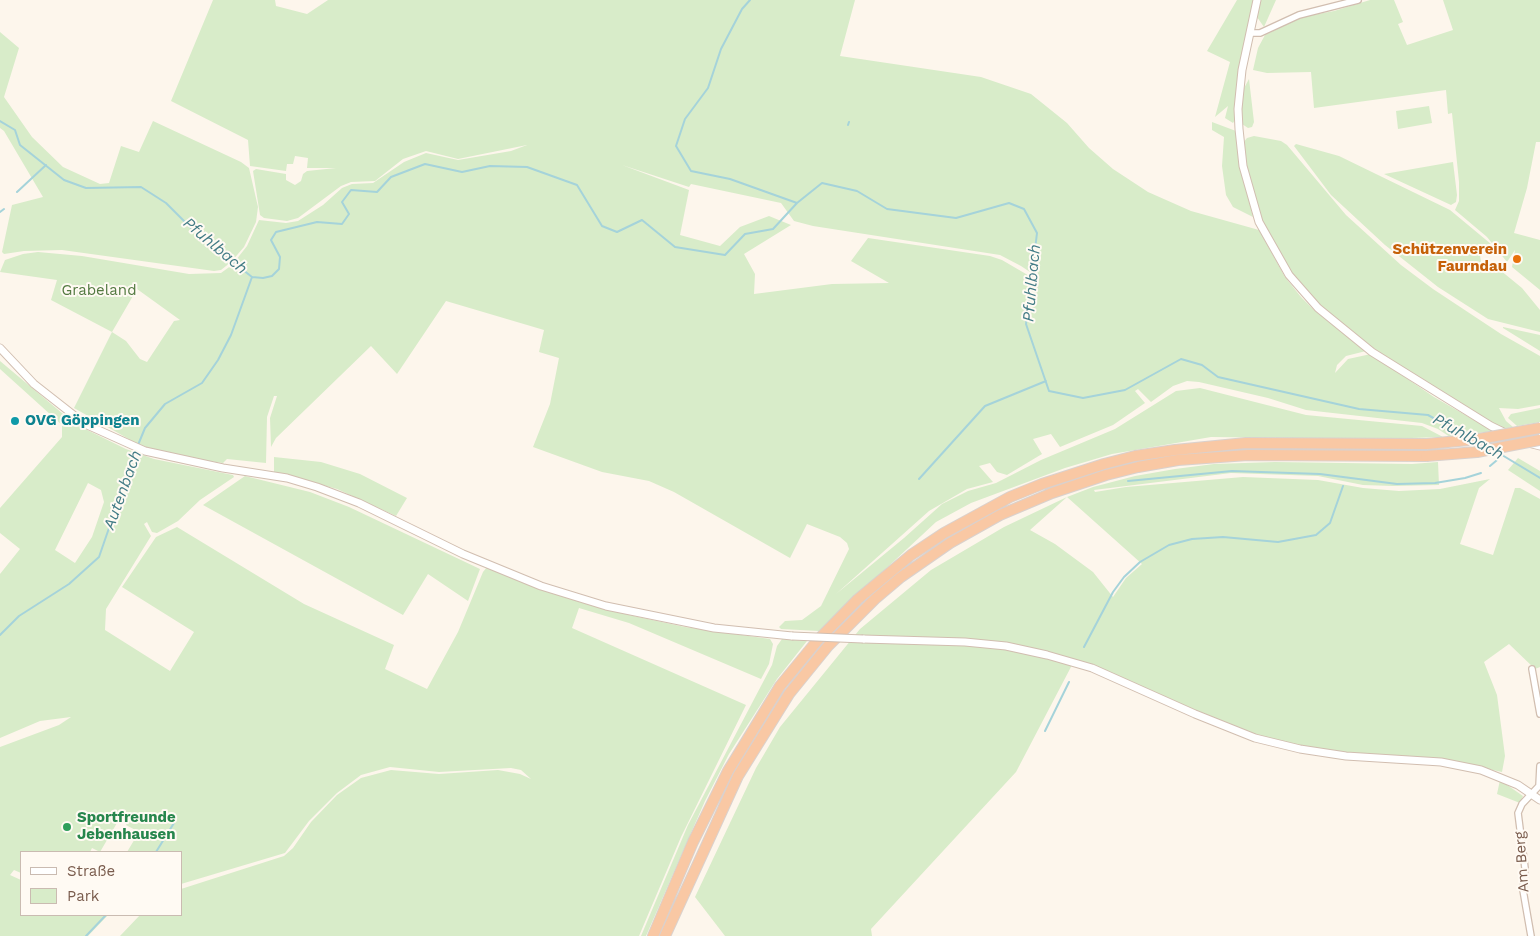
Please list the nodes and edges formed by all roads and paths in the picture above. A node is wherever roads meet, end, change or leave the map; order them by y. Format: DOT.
graph roads {
  1 [pos="1257,0"];
  2 [pos="1358,0"];
  3 [pos="1250,33"];
  4 [pos="0,348"];
  5 [pos="1540,428"];
  6 [pos="1540,440"];
  7 [pos="1540,446"];
  8 [pos="1532,669"];
  9 [pos="1540,714"];
  10 [pos="1540,766"];
  11 [pos="1533,794"];
  12 [pos="1540,800"];
  13 [pos="653,936"];
  14 [pos="665,936"];
  15 [pos="1531,936"];
  1 -- 3 [label="street"];
  2 -- 3 [label="street"];
  3 -- 7 [label="street"];
  4 -- 11 [label="street, bridge"];
  5 -- 13 [label="highway, bridge"];
  6 -- 14 [label="highway, bridge"];
  8 -- 9 [label="street"];
  10 -- 11 [label="street"];
  11 -- 12 [label="street"];
  11 -- 15 [label="street, Am Berg"];
}
